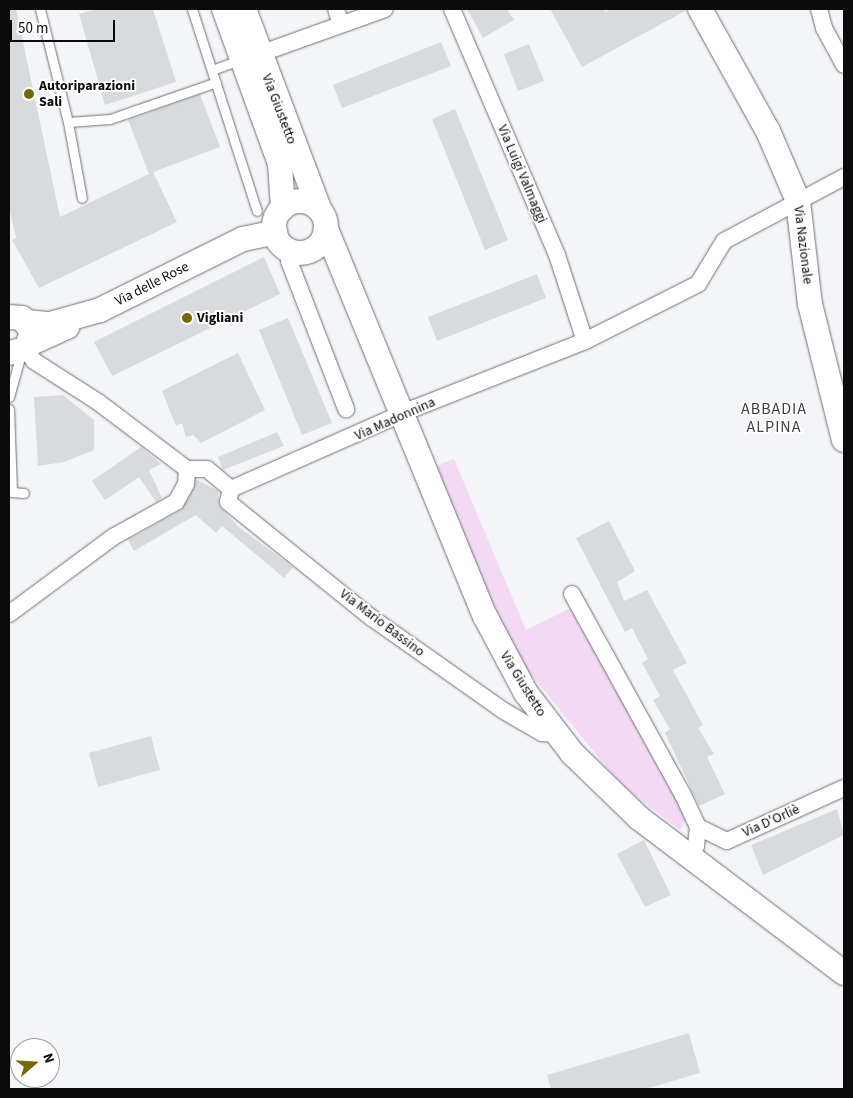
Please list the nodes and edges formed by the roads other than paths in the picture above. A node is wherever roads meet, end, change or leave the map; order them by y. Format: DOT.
graph roads {
  1 [pos="40,9"];
  2 [pos="192,9"];
  3 [pos="224,9"];
  4 [pos="244,9"];
  5 [pos="385,9"];
  6 [pos="452,9"];
  7 [pos="700,9"];
  8 [pos="819,9"];
  9 [pos="339,17"];
  10 [pos="250,57"];
  11 [pos="844,65"];
  12 [pos="212,70"];
  13 [pos="216,82"];
  14 [pos="68,122"];
  15 [pos="844,177"];
  16 [pos="82,198"];
  17 [pos="798,201"];
  18 [pos="283,208"];
  19 [pos="257,211"];
  20 [pos="322,219"];
  21 [pos="292,244"];
  22 [pos="349,285"];
  23 [pos="19,332"];
  24 [pos="585,341"];
  25 [pos="9,397"];
  26 [pos="9,409"];
  27 [pos="346,410"];
  28 [pos="402,416"];
  29 [pos="844,440"];
  30 [pos="187,469"];
  31 [pos="231,489"];
  32 [pos="24,492"];
  33 [pos="572,594"];
  34 [pos="9,614"];
  35 [pos="556,734"];
  36 [pos="844,788"];
  37 [pos="698,828"];
  38 [pos="689,858"];
  39 [pos="844,973"];
  1 -- 14 [label="lane"];
  2 -- 12 [label="lane"];
  3 -- 10 [label="main road, Via Giustetto"];
  4 -- 10 [label="main road, Via Giustetto"];
  5 -- 9 [label="street"];
  6 -- 24 [label="street, Via Luigi Valmaggi"];
  7 -- 17 [label="main road, Via Nazionale"];
  8 -- 11 [label="street"];
  9 -- 10 [label="street"];
  10 -- 12 [label="lane"];
  10 -- 18 [label="main road, Via Giustetto"];
  10 -- 20 [label="main road, Via Giustetto"];
  12 -- 13 [label="lane"];
  13 -- 14 [label="lane"];
  13 -- 19 [label="lane"];
  14 -- 16 [label="lane"];
  15 -- 17 [label="street, Via Madonnina"];
  17 -- 24 [label="street, Via Madonnina"];
  17 -- 29 [label="main road, Via Nazionale"];
  18 -- 20 [label="main road"];
  18 -- 21 [label="main road"];
  20 -- 21 [label="main road"];
  20 -- 22 [label="main road, Via Giustetto"];
  21 -- 22 [label="main road, Via Giustetto"];
  21 -- 23 [label="main road, Via delle Rose"];
  21 -- 27 [label="street"];
  22 -- 28 [label="main road, Via Giustetto"];
  23 -- 25 [label="lane"];
  23 -- 30 [label="street"];
  24 -- 28 [label="street, Via Madonnina"];
  26 -- 32 [label="lane"];
  28 -- 31 [label="street, Via Madonnina"];
  28 -- 35 [label="main road, Via Giustetto"];
  30 -- 31 [label="street"];
  30 -- 34 [label="street"];
  31 -- 35 [label="street, Via Mario Bassino"];
  33 -- 37 [label="street"];
  35 -- 38 [label="main road, Via Giustetto"];
  36 -- 37 [label="street, Via D'Orliè"];
  37 -- 38 [label="street"];
  38 -- 39 [label="main road, Via Giustetto"];
}
